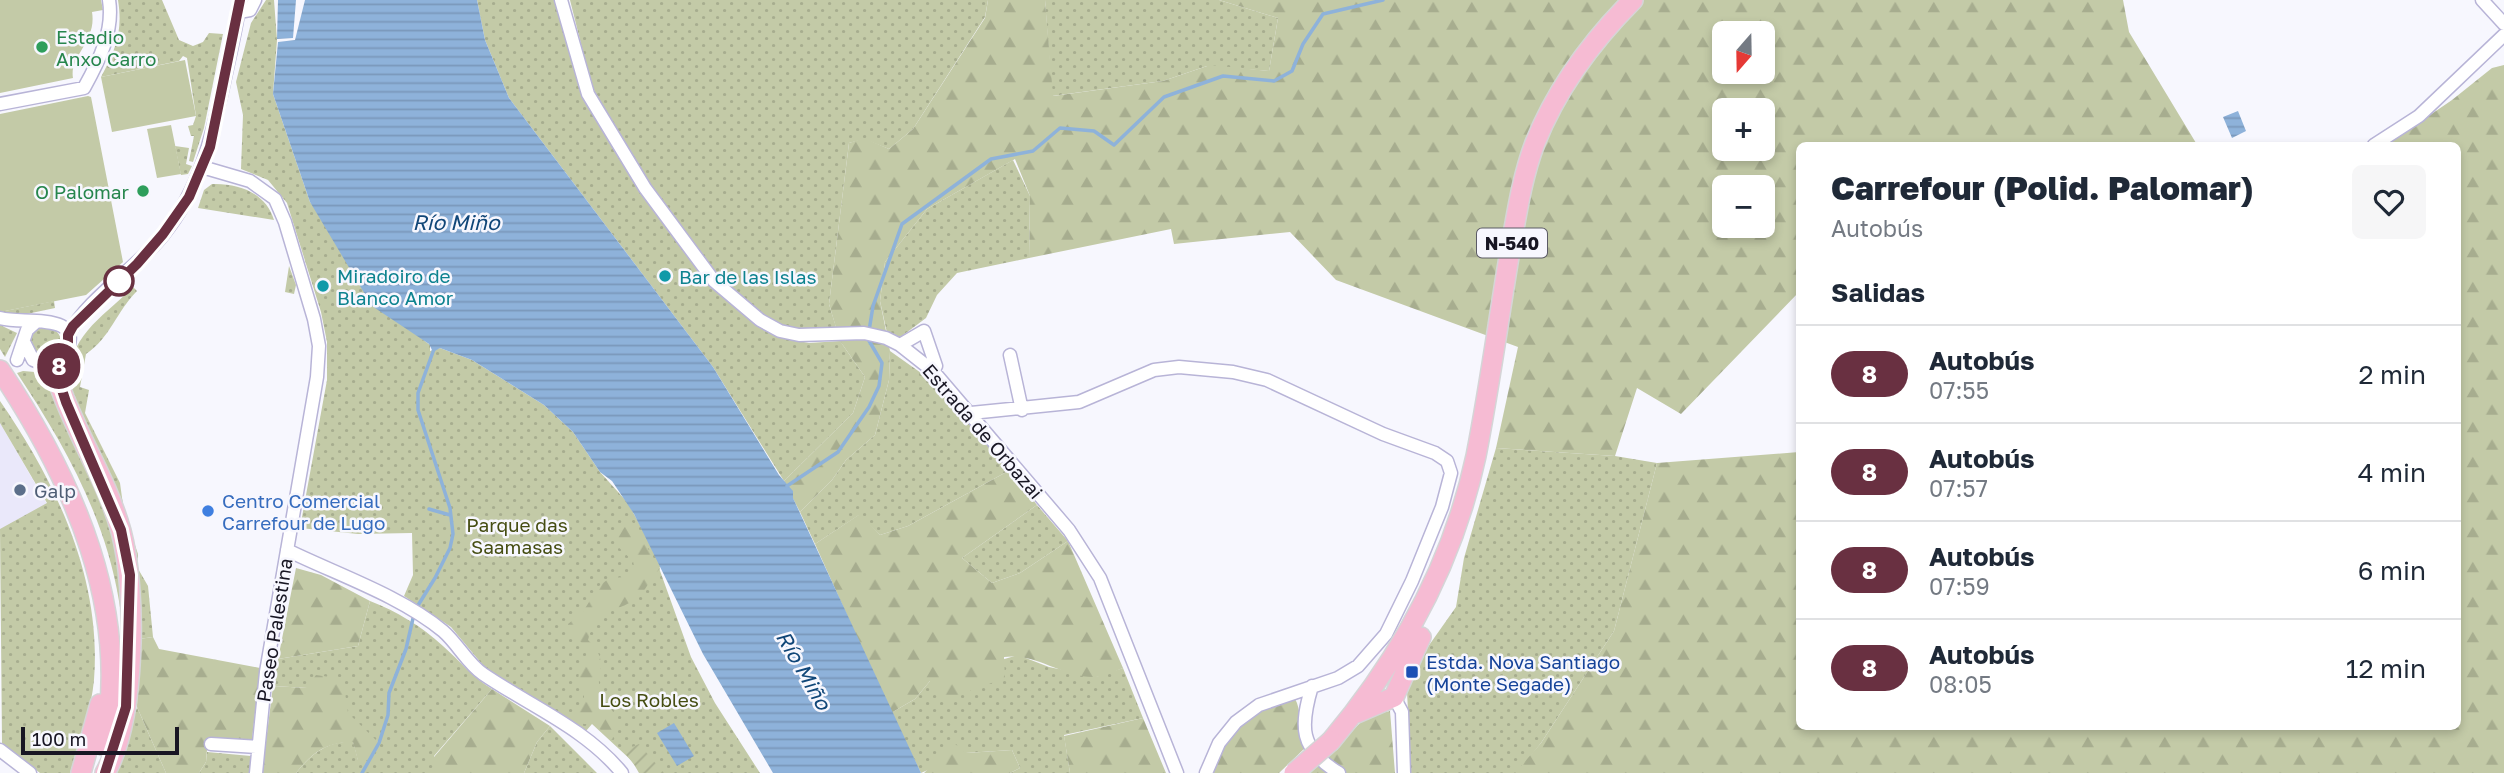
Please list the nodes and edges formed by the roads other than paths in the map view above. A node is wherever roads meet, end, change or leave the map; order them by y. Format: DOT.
graph roads {
  1 [pos="109,0"];
  2 [pos="255,0"];
  3 [pos="561,0"];
  4 [pos="1633,0"];
  5 [pos="2482,0"];
  6 [pos="239,6"];
  7 [pos="2504,24"];
  8 [pos="2504,35"];
  9 [pos="0,104"];
  10 [pos="2379,142"];
  11 [pos="202,167"];
  12 [pos="86,311"];
  13 [pos="0,318"];
  14 [pos="55,321"];
  15 [pos="36,322"];
  16 [pos="68,335"];
  17 [pos="24,342"];
  18 [pos="900,345"];
  19 [pos="1010,355"];
  20 [pos="33,360"];
  21 [pos="59,361"];
  22 [pos="7,370"];
  23 [pos="933,371"];
  24 [pos="1021,410"];
  25 [pos="971,414"];
  26 [pos="1451,511"];
  27 [pos="286,550"];
  28 [pos="1444,561"];
  29 [pos="1385,634"];
  30 [pos="1404,643"];
  31 [pos="109,662"];
  32 [pos="1312,686"];
  33 [pos="1394,697"];
  34 [pos="1353,716"];
  35 [pos="211,744"];
  36 [pos="258,747"];
  37 [pos="0,750"];
  38 [pos="30,773"];
  39 [pos="80,773"];
  40 [pos="99,773"];
  41 [pos="105,773"];
  42 [pos="256,773"];
  43 [pos="622,773"];
  44 [pos="1177,773"];
  45 [pos="1206,773"];
  46 [pos="1294,773"];
  47 [pos="1339,773"];
  48 [pos="1404,773"];
  1 -- 9 [label="street"];
  2 -- 6 [label="street"];
  3 -- 18 [label="street, Estrada de Orbazai"];
  4 -- 26 [label="highway, N-540"];
  5 -- 7 [label="street"];
  6 -- 11 [label="street"];
  8 -- 10 [label="street"];
  11 -- 12 [label="street"];
  11 -- 27 [label="street, Paseo Palestina"];
  12 -- 14 [label="street"];
  12 -- 16 [label="street"];
  13 -- 15 [label="street"];
  14 -- 15 [label="street"];
  14 -- 16 [label="street"];
  15 -- 17 [label="street"];
  16 -- 21 [label="street"];
  17 -- 20 [label="street"];
  17 -- 22 [label="street"];
  18 -- 23 [label="street, Estrada de Orbazai"];
  18 -- 23 [label="street"];
  19 -- 24 [label="street"];
  20 -- 21 [label="street"];
  20 -- 22 [label="street"];
  21 -- 41 [label="highway"];
  22 -- 31 [label="highway"];
  23 -- 25 [label="street, Estrada de Orbazai"];
  24 -- 25 [label="street"];
  24 -- 26 [label="street"];
  25 -- 44 [label="street, Estrada de Orbazai"];
  26 -- 28 [label="highway, N-540"];
  26 -- 29 [label="street"];
  27 -- 36 [label="street, Paseo Palestina"];
  27 -- 43 [label="street"];
  28 -- 30 [label="highway, N-540"];
  28 -- 33 [label="highway"];
  29 -- 30 [label="street"];
  29 -- 32 [label="street"];
  30 -- 34 [label="highway, N-540"];
  31 -- 39 [label="highway"];
  31 -- 40 [label="highway"];
  32 -- 45 [label="street"];
  32 -- 47 [label="street"];
  33 -- 34 [label="highway"];
  33 -- 48 [label="street"];
  34 -- 46 [label="highway, N-540, bridge"];
  35 -- 36 [label="street"];
  36 -- 42 [label="street, Paseo Palestina"];
  37 -- 38 [label="street"];
}
